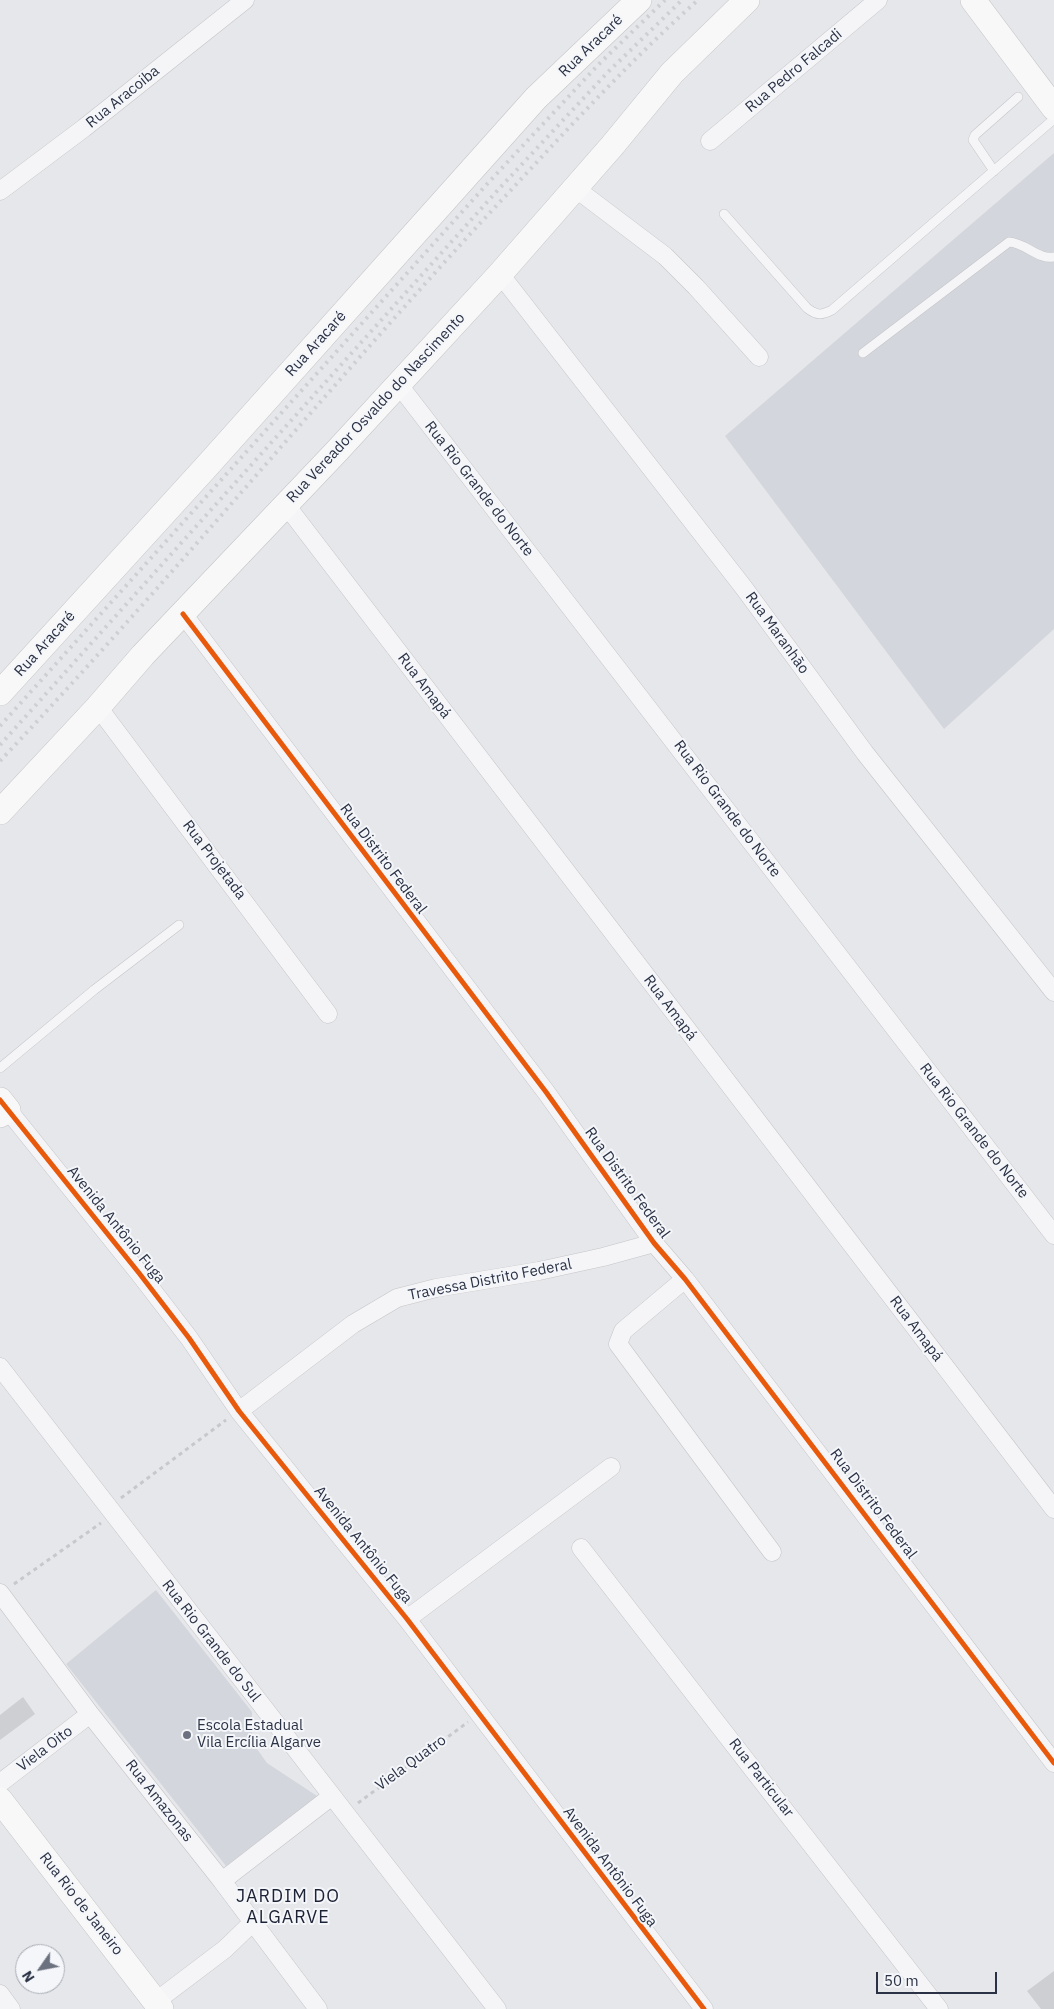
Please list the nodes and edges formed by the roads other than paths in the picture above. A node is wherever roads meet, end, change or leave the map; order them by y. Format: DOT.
graph roads {
  1 [pos="639,0"];
  2 [pos="747,0"];
  3 [pos="878,0"];
  4 [pos="973,0"];
  5 [pos="237,2"];
  6 [pos="1018,98"];
  7 [pos="1054,108"];
  8 [pos="1054,119"];
  9 [pos="710,141"];
  10 [pos="994,170"];
  11 [pos="575,188"];
  12 [pos="0,190"];
  13 [pos="724,214"];
  14 [pos="1054,258"];
  15 [pos="500,274"];
  16 [pos="863,353"];
  17 [pos="758,357"];
  18 [pos="399,385"];
  19 [pos="286,506"];
  20 [pos="183,614"];
  21 [pos="0,693"];
  22 [pos="98,707"];
  23 [pos="0,812"];
  24 [pos="179,925"];
  25 [pos="1054,992"];
  26 [pos="328,1014"];
  27 [pos="0,1068"];
  28 [pos="3,1108"];
  29 [pos="1054,1235"];
  30 [pos="654,1243"];
  31 [pos="685,1279"];
  32 [pos="0,1367"];
  33 [pos="239,1411"];
  34 [pos="611,1467"];
  35 [pos="1054,1509"];
  36 [pos="581,1548"];
  37 [pos="772,1552"];
  38 [pos="0,1594"];
  39 [pos="407,1619"];
  40 [pos="90,1714"];
  41 [pos="1054,1763"];
  42 [pos="332,1796"];
  43 [pos="0,1797"];
  44 [pos="222,1881"];
  45 [pos="253,1922"];
  46 [pos="0,1994"];
  47 [pos="158,2005"];
  48 [pos="11,2009"];
  49 [pos="318,2009"];
  50 [pos="497,2009"];
  51 [pos="704,2009"];
  52 [pos="939,2009"];
  1 -- 21 [label="street, Rua Aracaré"];
  2 -- 11 [label="street, Rua Vereador Osvaldo do Nascimento"];
  3 -- 9 [label="street, Rua Pedro Falcadi"];
  4 -- 7 [label="street"];
  5 -- 12 [label="street, Rua Aracoiba"];
  6 -- 10 [label="lane"];
  8 -- 10 [label="lane"];
  10 -- 13 [label="lane"];
  11 -- 15 [label="street, Rua Vereador Osvaldo do Nascimento"];
  11 -- 17 [label="street"];
  14 -- 16 [label="lane"];
  15 -- 18 [label="street, Rua Vereador Osvaldo do Nascimento"];
  15 -- 25 [label="street, Rua Maranhão"];
  18 -- 19 [label="street, Rua Vereador Osvaldo do Nascimento"];
  18 -- 29 [label="street, Rua Rio Grande do Norte"];
  19 -- 20 [label="street, Rua Vereador Osvaldo do Nascimento"];
  19 -- 35 [label="street, Rua Amapá"];
  20 -- 22 [label="street, Rua Vereador Osvaldo do Nascimento"];
  20 -- 30 [label="street, Rua Distrito Federal"];
  22 -- 23 [label="street, Rua Vereador Osvaldo do Nascimento"];
  22 -- 26 [label="street, Rua Projetada"];
  24 -- 27 [label="lane"];
  28 -- 33 [label="street, Avenida Antônio Fuga"];
  30 -- 31 [label="street, Rua Distrito Federal"];
  30 -- 33 [label="street, Travessa Distrito Federal"];
  31 -- 37 [label="street"];
  31 -- 41 [label="street, Rua Distrito Federal"];
  32 -- 42 [label="street, Rua Rio Grande do Sul"];
  33 -- 39 [label="street, Avenida Antônio Fuga"];
  34 -- 39 [label="street"];
  36 -- 52 [label="street, Rua Particular"];
  38 -- 40 [label="street, Rua Amazonas"];
  39 -- 51 [label="street, Avenida Antônio Fuga"];
  40 -- 43 [label="street, Viela Oito"];
  40 -- 44 [label="street, Rua Amazonas"];
  42 -- 44 [label="street"];
  42 -- 50 [label="street, Rua Rio Grande do Sul"];
  43 -- 47 [label="street, Rua Rio de Janeiro"];
  44 -- 45 [label="street, Rua Amazonas"];
  45 -- 47 [label="street"];
  45 -- 49 [label="street, Rua Amazonas"];
  46 -- 48 [label="street"];
}
